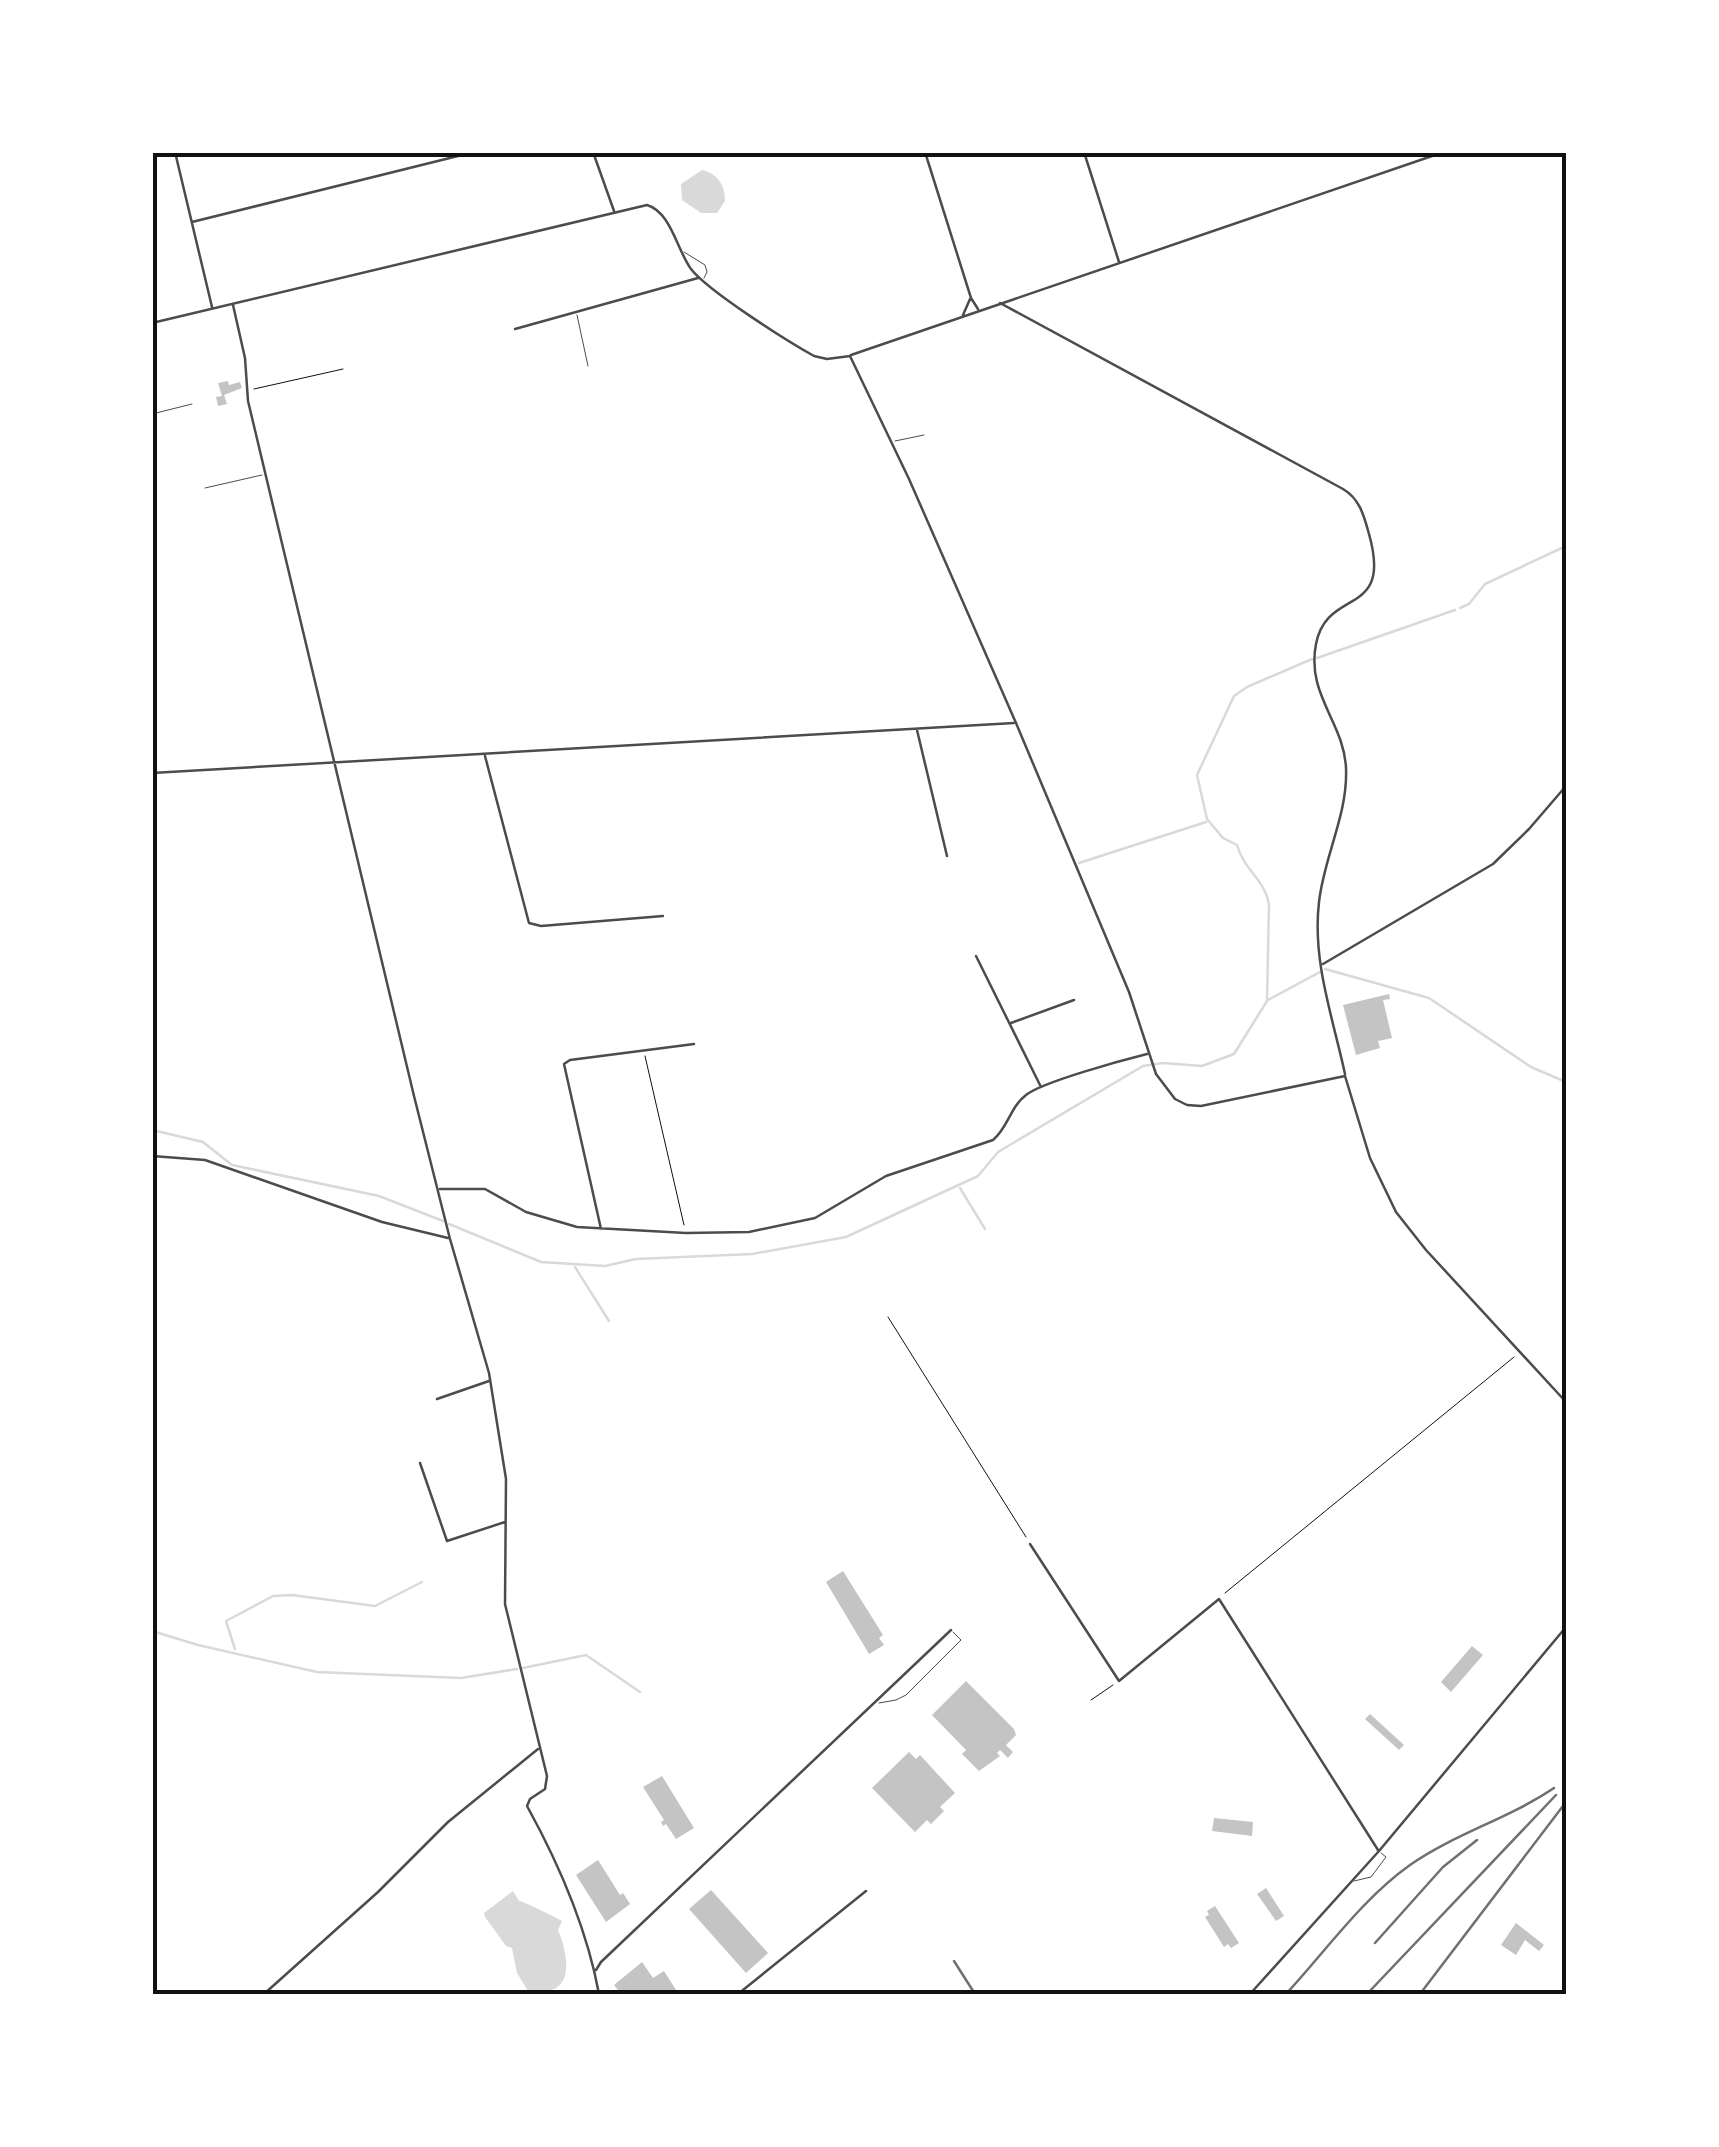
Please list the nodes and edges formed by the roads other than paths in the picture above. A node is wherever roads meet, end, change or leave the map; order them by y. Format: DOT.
graph roads {
  1 [pos="175,152"];
  2 [pos="474,152"];
  3 [pos="593,152"];
  4 [pos="925,152"];
  5 [pos="1084,152"];
  6 [pos="1435,154"];
  7 [pos="614,211"];
  8 [pos="192,222"];
  9 [pos="680,250"];
  10 [pos="1120,264"];
  11 [pos="700,279"];
  12 [pos="971,298"];
  13 [pos="233,303"];
  14 [pos="1000,303"];
  15 [pos="213,308"];
  16 [pos="979,310"];
  17 [pos="576,312"];
  18 [pos="962,316"];
  19 [pos="152,322"];
  20 [pos="515,329"];
  21 [pos="850,356"];
  22 [pos="588,366"];
  23 [pos="192,404"];
  24 [pos="152,414"];
  25 [pos="924,435"];
  26 [pos="892,442"];
  27 [pos="265,475"];
  28 [pos="205,488"];
  29 [pos="1016,723"];
  30 [pos="917,729"];
  31 [pos="484,754"];
  32 [pos="334,763"];
  33 [pos="152,773"];
  34 [pos="1566,786"];
  35 [pos="947,856"];
  36 [pos="663,916"];
  37 [pos="976,956"];
  38 [pos="1322,965"];
  39 [pos="1074,1000"];
  40 [pos="1009,1024"];
  41 [pos="694,1044"];
  42 [pos="1148,1054"];
  43 [pos="1345,1076"];
  44 [pos="1041,1086"];
  45 [pos="152,1156"];
  46 [pos="438,1189"];
  47 [pos="601,1230"];
  48 [pos="450,1238"];
  49 [pos="490,1380"];
  50 [pos="438,1399"];
  51 [pos="1566,1402"];
  52 [pos="420,1463"];
  53 [pos="506,1522"];
  54 [pos="1030,1544"];
  55 [pos="1566,1627"];
  56 [pos="950,1630"];
  57 [pos="877,1702"];
  58 [pos="540,1748"];
  59 [pos="1379,1851"];
  60 [pos="1351,1882"];
  61 [pos="866,1891"];
  62 [pos="596,1971"];
  63 [pos="264,1994"];
  64 [pos="599,1994"];
  65 [pos="738,1994"];
  66 [pos="1250,1994"];
  1 -- 8 [label="street"];
  2 -- 8 [label="street"];
  3 -- 7 [label="street"];
  4 -- 12 [label="street"];
  5 -- 10 [label="street"];
  6 -- 10 [label="street"];
  7 -- 9 [label="street"];
  7 -- 13 [label="street"];
  8 -- 15 [label="street"];
  9 -- 11 [label="street"];
  9 -- 11 [label="lane"];
  10 -- 14 [label="street"];
  11 -- 17 [label="street"];
  11 -- 21 [label="street"];
  12 -- 16 [label="street"];
  12 -- 18 [label="street"];
  13 -- 15 [label="street"];
  13 -- 27 [label="street"];
  14 -- 16 [label="street"];
  14 -- 38 [label="street"];
  15 -- 19 [label="street"];
  16 -- 18 [label="street"];
  17 -- 20 [label="street"];
  17 -- 22 [label="lane"];
  18 -- 21 [label="street"];
  21 -- 26 [label="street"];
  23 -- 24 [label="lane"];
  25 -- 26 [label="lane"];
  26 -- 29 [label="street"];
  27 -- 28 [label="lane"];
  27 -- 32 [label="street"];
  29 -- 30 [label="street"];
  29 -- 42 [label="street"];
  30 -- 31 [label="street"];
  30 -- 35 [label="street"];
  31 -- 32 [label="street"];
  31 -- 36 [label="street"];
  32 -- 33 [label="street"];
  32 -- 46 [label="street"];
  34 -- 38 [label="street"];
  37 -- 40 [label="street"];
  38 -- 43 [label="street"];
  39 -- 40 [label="street"];
  40 -- 44 [label="street"];
  41 -- 47 [label="street"];
  42 -- 43 [label="street"];
  42 -- 44 [label="street"];
  43 -- 51 [label="street"];
  44 -- 47 [label="street"];
  45 -- 48 [label="street"];
  46 -- 47 [label="street"];
  46 -- 48 [label="street"];
  48 -- 49 [label="street"];
  49 -- 50 [label="street"];
  49 -- 53 [label="street"];
  52 -- 53 [label="street"];
  53 -- 58 [label="street"];
  54 -- 59 [label="street"];
  55 -- 59 [label="street"];
  56 -- 57 [label="street"];
  56 -- 57 [label="lane"];
  57 -- 62 [label="street"];
  58 -- 62 [label="street"];
  58 -- 63 [label="street"];
  59 -- 60 [label="street"];
  59 -- 60 [label="lane"];
  60 -- 66 [label="street"];
  61 -- 65 [label="street"];
  62 -- 64 [label="street"];
}
